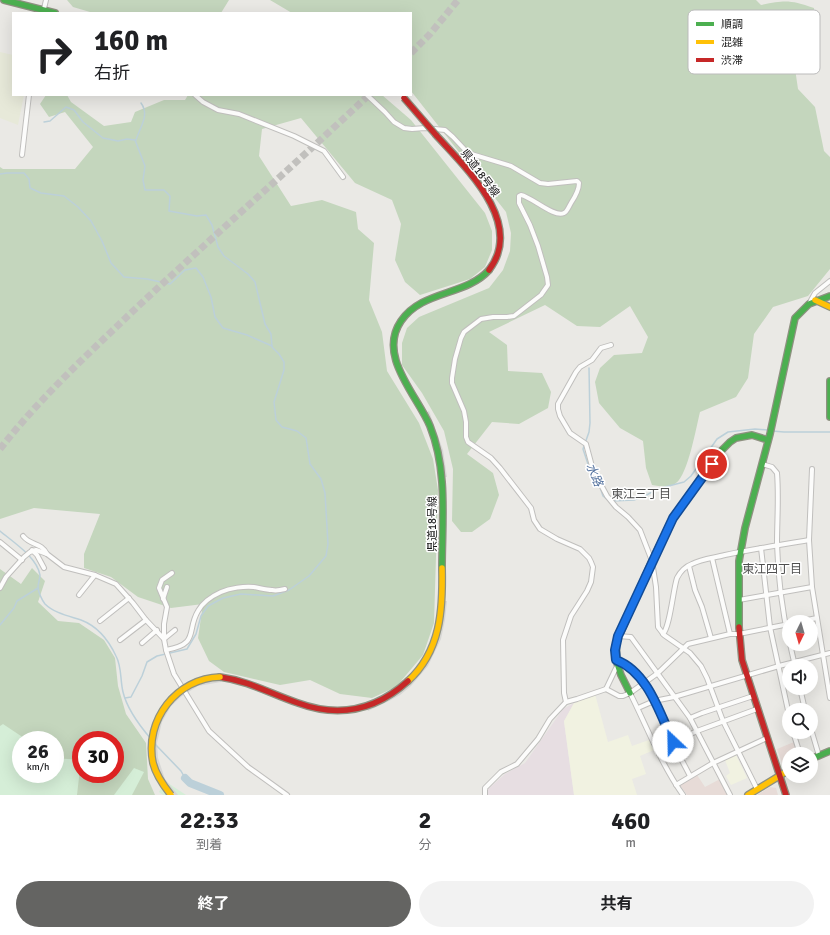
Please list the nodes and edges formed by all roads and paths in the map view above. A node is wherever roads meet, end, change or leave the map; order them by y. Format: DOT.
graph roads {
  1 [pos="4,0"];
  2 [pos="46,0"];
  3 [pos="44,11"];
  4 [pos="29,96"];
  5 [pos="196,96"];
  6 [pos="368,96"];
  7 [pos="402,96"];
  8 [pos="22,154"];
  9 [pos="343,177"];
  10 [pos="830,281"];
  11 [pos="830,296"];
  12 [pos="815,300"];
  13 [pos="809,304"];
  14 [pos="830,307"];
  15 [pos="611,345"];
  16 [pos="830,381"];
  17 [pos="830,417"];
  18 [pos="769,437"];
  19 [pos="762,464"];
  20 [pos="812,469"];
  21 [pos="23,536"];
  22 [pos="809,540"];
  23 [pos="0,542"];
  24 [pos="777,545"];
  25 [pos="762,548"];
  26 [pos="31,551"];
  27 [pos="740,551"];
  28 [pos="48,554"];
  29 [pos="23,558"];
  30 [pos="712,558"];
  31 [pos="652,561"];
  32 [pos="689,566"];
  33 [pos="44,568"];
  34 [pos="172,572"];
  35 [pos="95,574"];
  36 [pos="812,586"];
  37 [pos="167,587"];
  38 [pos="0,588"];
  39 [pos="285,589"];
  40 [pos="781,592"];
  41 [pos="79,595"];
  42 [pos="767,595"];
  43 [pos="129,598"];
  44 [pos="163,600"];
  45 [pos="739,600"];
  46 [pos="785,615"];
  47 [pos="817,615"];
  48 [pos="146,620"];
  49 [pos="100,621"];
  50 [pos="818,624"];
  51 [pos="782,625"];
  52 [pos="770,627"];
  53 [pos="157,630"];
  54 [pos="175,630"];
  55 [pos="663,634"];
  56 [pos="730,634"];
  57 [pos="739,634"];
  58 [pos="618,636"];
  59 [pos="711,638"];
  60 [pos="164,639"];
  61 [pos="120,640"];
  62 [pos="142,643"];
  63 [pos="683,649"];
  64 [pos="166,650"];
  65 [pos="830,653"];
  66 [pos="823,655"];
  67 [pos="810,659"];
  68 [pos="616,663"];
  69 [pos="779,666"];
  70 [pos="782,666"];
  71 [pos="658,673"];
  72 [pos="747,676"];
  73 [pos="644,683"];
  74 [pos="710,687"];
  75 [pos="606,689"];
  76 [pos="630,693"];
  77 [pos="753,696"];
  78 [pos="674,697"];
  79 [pos="830,698"];
  80 [pos="654,700"];
  81 [pos="566,702"];
  82 [pos="786,703"];
  83 [pos="638,708"];
  84 [pos="717,708"];
  85 [pos="757,709"];
  86 [pos="690,718"];
  87 [pos="723,721"];
  88 [pos="697,731"];
  89 [pos="767,738"];
  90 [pos="814,739"];
  91 [pos="673,742"];
  92 [pos="658,750"];
  93 [pos="737,750"];
  94 [pos="830,751"];
  95 [pos="819,756"];
  96 [pos="713,763"];
  97 [pos="780,774"];
  98 [pos="690,776"];
  99 [pos="676,785"];
  100 [pos="757,789"];
  101 [pos="171,795"];
  102 [pos="287,795"];
  103 [pos="485,795"];
  104 [pos="684,795"];
  105 [pos="730,795"];
  106 [pos="748,795"];
  107 [pos="786,795"];
  1 -- 3 [label="main road"];
  2 -- 3 [label="street"];
  4 -- 8 [label="street"];
  5 -- 9 [label="street"];
  6 -- 81 [label="street"];
  7 -- 101 [label="main road, 県道18号線, bridge"];
  10 -- 13 [label="street"];
  11 -- 12 [label="main road"];
  12 -- 13 [label="main road"];
  12 -- 14 [label="main road"];
  13 -- 18 [label="main road"];
  15 -- 31 [label="street"];
  16 -- 17 [label="main road"];
  18 -- 19 [label="main road"];
  18 -- 31 [label="main road"];
  19 -- 24 [label="street"];
  19 -- 27 [label="main road"];
  20 -- 22 [label="street"];
  21 -- 28 [label="street"];
  22 -- 24 [label="street"];
  22 -- 36 [label="street"];
  23 -- 29 [label="street"];
  24 -- 25 [label="street"];
  24 -- 40 [label="street"];
  25 -- 27 [label="street"];
  25 -- 42 [label="street"];
  26 -- 28 [label="street"];
  26 -- 29 [label="street"];
  26 -- 33 [label="street"];
  27 -- 30 [label="street"];
  27 -- 45 [label="main road"];
  28 -- 35 [label="street"];
  29 -- 38 [label="street"];
  30 -- 32 [label="street"];
  30 -- 56 [label="street"];
  31 -- 55 [label="street"];
  31 -- 58 [label="main road"];
  32 -- 55 [label="street"];
  32 -- 59 [label="street"];
  34 -- 44 [label="street"];
  35 -- 41 [label="street"];
  35 -- 43 [label="street"];
  36 -- 40 [label="street"];
  36 -- 47 [label="street"];
  37 -- 44 [label="street"];
  39 -- 64 [label="street"];
  40 -- 42 [label="street"];
  40 -- 46 [label="street"];
  42 -- 45 [label="street"];
  42 -- 52 [label="street"];
  43 -- 48 [label="street"];
  43 -- 49 [label="street"];
  44 -- 60 [label="street"];
  45 -- 57 [label="main road"];
  48 -- 53 [label="street"];
  48 -- 61 [label="street"];
  50 -- 66 [label="street"];
  51 -- 52 [label="street"];
  52 -- 57 [label="street"];
  52 -- 69 [label="street"];
  53 -- 60 [label="street"];
  53 -- 62 [label="street"];
  54 -- 60 [label="street"];
  55 -- 63 [label="street"];
  56 -- 57 [label="street"];
  56 -- 59 [label="street"];
  57 -- 72 [label="main road"];
  58 -- 68 [label="main road"];
  58 -- 71 [label="street"];
  59 -- 63 [label="street"];
  60 -- 64 [label="street"];
  63 -- 71 [label="street"];
  63 -- 74 [label="street"];
  64 -- 102 [label="street"];
  65 -- 66 [label="street"];
  66 -- 67 [label="street"];
  66 -- 79 [label="street"];
  68 -- 73 [label="street"];
  68 -- 75 [label="street"];
  68 -- 76 [label="main road"];
  69 -- 70 [label="street"];
  69 -- 72 [label="street"];
  69 -- 82 [label="street"];
  71 -- 73 [label="street"];
  71 -- 78 [label="street"];
  72 -- 74 [label="street"];
  72 -- 77 [label="main road"];
  73 -- 76 [label="street"];
  73 -- 80 [label="street"];
  74 -- 78 [label="street"];
  74 -- 84 [label="street"];
  75 -- 76 [label="street"];
  75 -- 81 [label="street"];
  76 -- 83 [label="street"];
  77 -- 84 [label="street"];
  77 -- 85 [label="main road"];
  78 -- 80 [label="street"];
  78 -- 86 [label="street"];
  80 -- 83 [label="street"];
  80 -- 91 [label="street"];
  81 -- 103 [label="street"];
  83 -- 92 [label="street"];
  84 -- 86 [label="street"];
  84 -- 87 [label="street"];
  85 -- 87 [label="street"];
  85 -- 89 [label="main road"];
  86 -- 88 [label="street"];
  87 -- 88 [label="street"];
  87 -- 93 [label="street"];
  88 -- 91 [label="street"];
  88 -- 96 [label="street"];
  89 -- 93 [label="street"];
  89 -- 97 [label="main road"];
  90 -- 95 [label="street"];
  91 -- 92 [label="street"];
  91 -- 98 [label="street"];
  92 -- 99 [label="street"];
  93 -- 96 [label="street"];
  93 -- 100 [label="street"];
  94 -- 95 [label="main road"];
  96 -- 98 [label="street"];
  96 -- 105 [label="street"];
  97 -- 100 [label="main road"];
  97 -- 107 [label="main road"];
  98 -- 99 [label="street"];
  99 -- 104 [label="street"];
  100 -- 106 [label="main road"];
}
